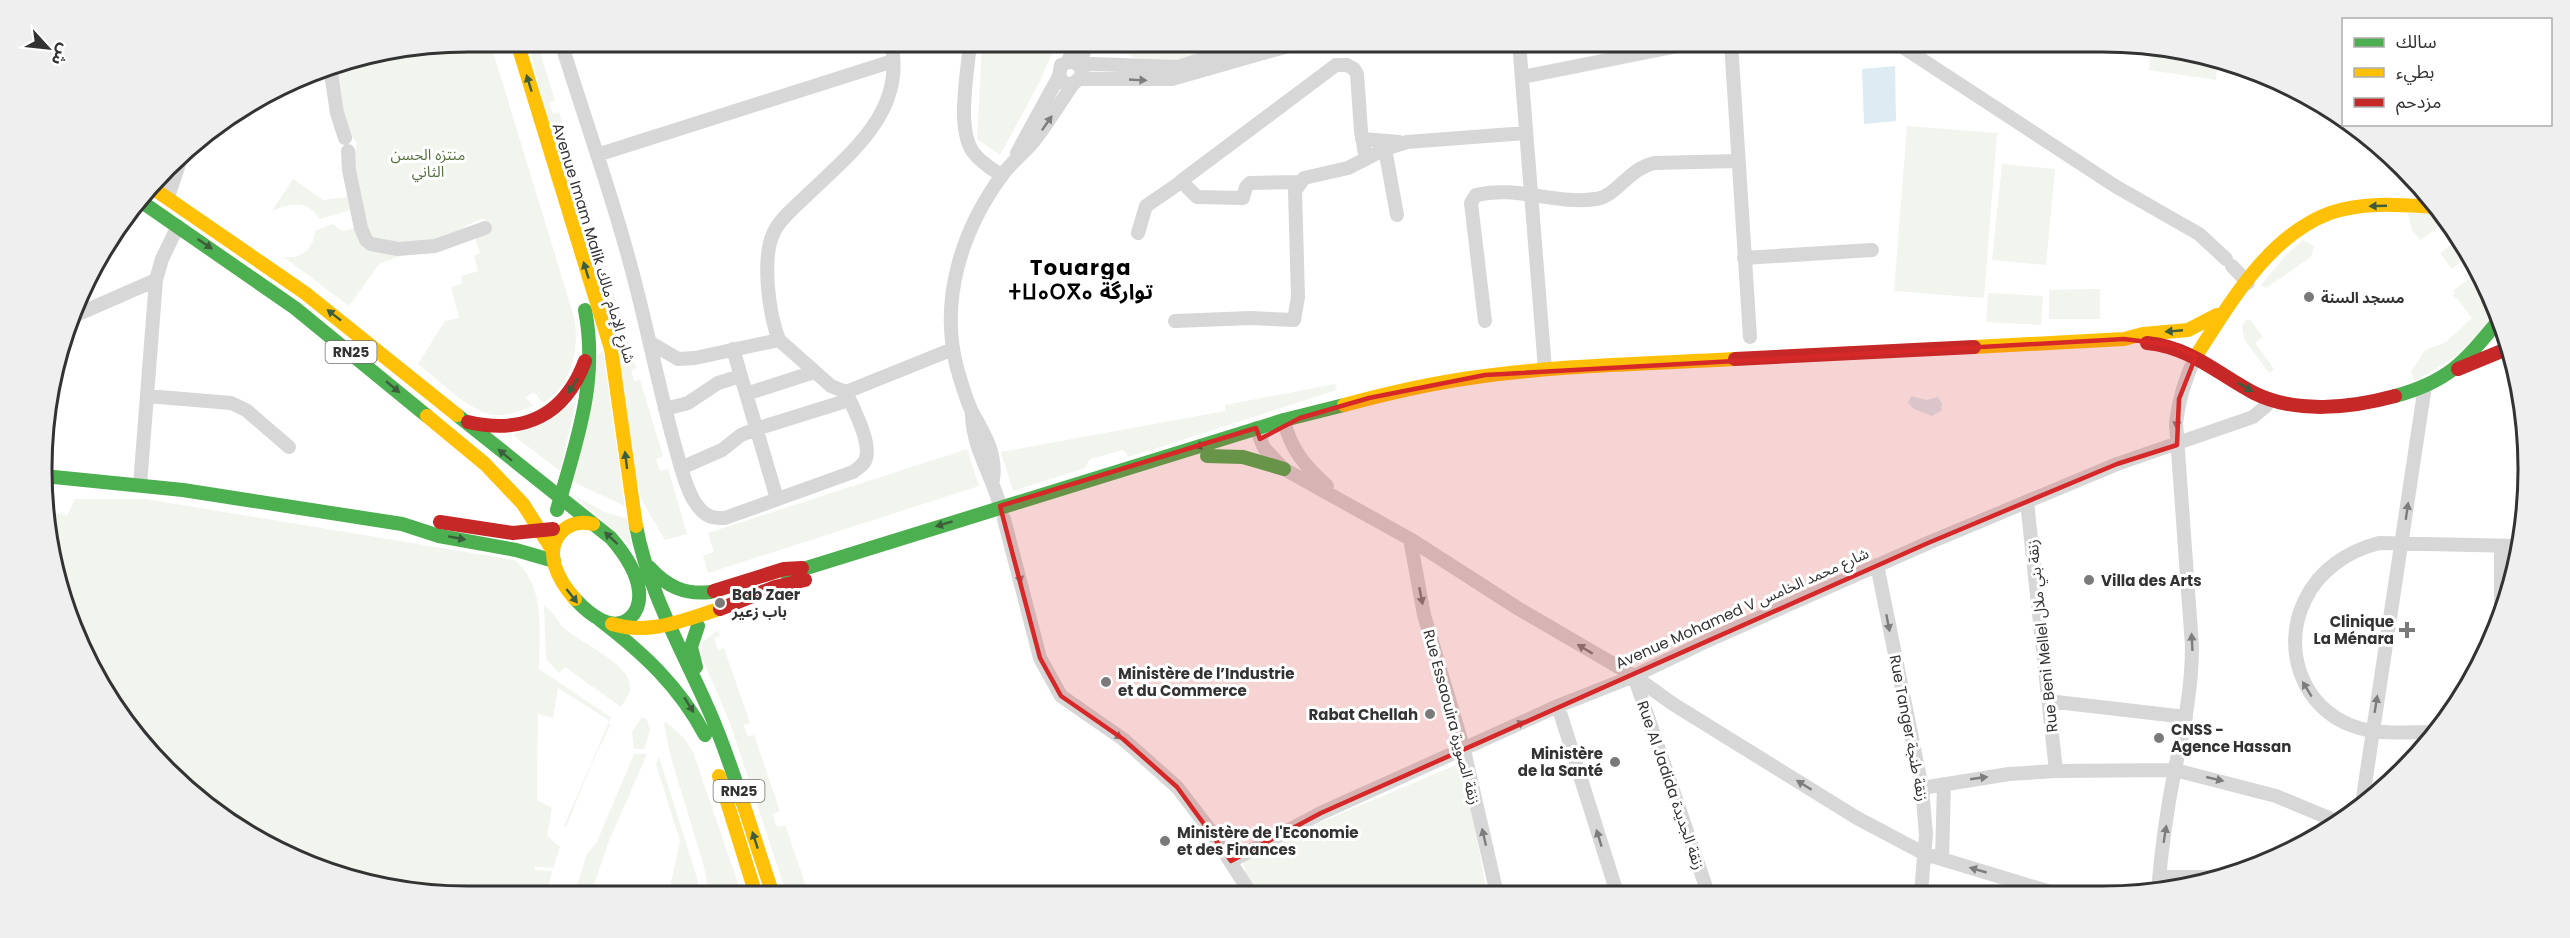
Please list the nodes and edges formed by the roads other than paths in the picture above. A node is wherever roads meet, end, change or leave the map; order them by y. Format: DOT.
graph roads {
  1 [pos="507,52"];
  2 [pos="520,52"];
  3 [pos="564,52"];
  4 [pos="892,52"];
  5 [pos="969,52"];
  6 [pos="1077,52"];
  7 [pos="1084,52"];
  8 [pos="1224,52"];
  9 [pos="1268,52"];
  10 [pos="1519,52"];
  11 [pos="1648,52"];
  12 [pos="1732,52"];
  13 [pos="1910,52"];
  14 [pos="892,61"];
  15 [pos="1076,71"];
  16 [pos="331,76"];
  17 [pos="1522,77"];
  18 [pos="1526,133"];
  19 [pos="1362,140"];
  20 [pos="1407,142"];
  21 [pos="1385,149"];
  22 [pos="597,155"];
  23 [pos="1016,158"];
  24 [pos="1366,159"];
  25 [pos="1737,161"];
  26 [pos="176,172"];
  27 [pos="1002,176"];
  28 [pos="1181,182"];
  29 [pos="1300,182"];
  30 [pos="158,191"];
  31 [pos="1531,193"];
  32 [pos="168,197"];
  33 [pos="147,205"];
  34 [pos="2424,207"];
  35 [pos="1397,215"];
  36 [pos="178,226"];
  37 [pos="485,228"];
  38 [pos="1138,232"];
  39 [pos="1872,250"];
  40 [pos="1744,258"];
  41 [pos="156,280"];
  42 [pos="2248,283"];
  43 [pos="83,312"];
  44 [pos="2222,315"];
  45 [pos="1175,321"];
  46 [pos="1485,321"];
  47 [pos="591,331"];
  48 [pos="2493,331"];
  49 [pos="1750,337"];
  50 [pos="2124,339"];
  51 [pos="778,340"];
  52 [pos="651,343"];
  53 [pos="953,349"];
  54 [pos="733,350"];
  55 [pos="2500,352"];
  56 [pos="2196,356"];
  57 [pos="1545,369"];
  58 [pos="2452,371"];
  59 [pos="814,372"];
  60 [pos="741,376"];
  61 [pos="2425,386"];
  62 [pos="746,394"];
  63 [pos="147,396"];
  64 [pos="848,396"];
  65 [pos="2270,399"];
  66 [pos="665,410"];
  67 [pos="461,418"];
  68 [pos="1285,424"];
  69 [pos="756,429"];
  70 [pos="1258,434"];
  71 [pos="2176,445"];
  72 [pos="289,447"];
  73 [pos="1207,456"];
  74 [pos="681,468"];
  75 [pos="1284,469"];
  76 [pos="52,477"];
  77 [pos="140,485"];
  78 [pos="560,499"];
  79 [pos="777,499"];
  80 [pos="1341,500"];
  81 [pos="2027,502"];
  82 [pos="1002,513"];
  83 [pos="402,524"];
  84 [pos="593,524"];
  85 [pos="539,530"];
  86 [pos="1410,539"];
  87 [pos="557,542"];
  88 [pos="2402,543"];
  89 [pos="2510,546"];
  90 [pos="2500,547"];
  91 [pos="626,555"];
  92 [pos="645,562"];
  93 [pos="1877,566"];
  94 [pos="636,577"];
  95 [pos="652,585"];
  96 [pos="2501,585"];
  97 [pos="717,605"];
  98 [pos="698,626"];
  99 [pos="614,628"];
  100 [pos="667,630"];
  101 [pos="1634,676"];
  102 [pos="699,688"];
  103 [pos="2048,701"];
  104 [pos="1558,706"];
  105 [pos="2186,717"];
  106 [pos="2372,731"];
  107 [pos="2424,732"];
  108 [pos="1464,750"];
  109 [pos="2175,770"];
  110 [pos="2056,771"];
  111 [pos="1944,784"];
  112 [pos="1922,788"];
  113 [pos="2364,792"];
  114 [pos="2328,818"];
  115 [pos="1925,854"];
  116 [pos="1942,859"];
  117 [pos="1231,861"];
  118 [pos="2159,877"];
  119 [pos="2182,877"];
  120 [pos="2159,881"];
  121 [pos="753,886"];
  122 [pos="770,886"];
  123 [pos="1246,886"];
  124 [pos="1495,886"];
  125 [pos="1614,886"];
  126 [pos="1706,886"];
  127 [pos="1922,886"];
  128 [pos="2034,886"];
  1 -- 47 [label="main road, Avenue Imam Malik شارع الإمام مالك"];
  92 -- 2 [label="main road, Avenue Imam Malik شارع الإمام مالك, one-way"];
  3 -- 22 [label="street"];
  4 -- 14 [label="street"];
  5 -- 27 [label="street"];
  6 -- 15 [label="street"];
  7 -- 15 [label="street"];
  8 -- 15 [label="street"];
  15 -- 9 [label="street, one-way"];
  10 -- 17 [label="street"];
  11 -- 17 [label="street"];
  12 -- 25 [label="street"];
  13 -- 42 [label="street"];
  14 -- 22 [label="street"];
  14 -- 51 [label="street"];
  23 -- 15 [label="street, one-way"];
  15 -- 23 [label="street"];
  16 -- 37 [label="street"];
  17 -- 18 [label="street"];
  18 -- 20 [label="street"];
  18 -- 31 [label="street"];
  19 -- 20 [label="street"];
  19 -- 24 [label="street"];
  19 -- 28 [label="street"];
  20 -- 21 [label="street"];
  21 -- 24 [label="street"];
  21 -- 35 [label="street"];
  22 -- 52 [label="street"];
  23 -- 27 [label="street"];
  24 -- 29 [label="street"];
  25 -- 31 [label="street"];
  25 -- 40 [label="street"];
  26 -- 32 [label="street"];
  27 -- 53 [label="street"];
  28 -- 29 [label="street"];
  28 -- 38 [label="street"];
  29 -- 45 [label="street"];
  30 -- 32 [label="main road, RN25"];
  31 -- 46 [label="street"];
  31 -- 57 [label="street"];
  67 -- 32 [label="main road, RN25, one-way"];
  33 -- 36 [label="main road, RN25"];
  34 -- 42 [label="main road, one-way"];
  36 -- 41 [label="street"];
  36 -- 85 [label="main road, RN25, one-way"];
  39 -- 40 [label="street"];
  40 -- 49 [label="street"];
  41 -- 43 [label="street"];
  41 -- 63 [label="street"];
  42 -- 44 [label="main road"];
  44 -- 50 [label="main road, one-way"];
  44 -- 56 [label="main road"];
  47 -- 67 [label="main road, one-way"];
  47 -- 78 [label="main road, Avenue Imam Malik شارع الإمام مالك"];
  48 -- 58 [label="main road"];
  50 -- 56 [label="main road"];
  50 -- 57 [label="main road"];
  51 -- 54 [label="street"];
  51 -- 59 [label="street"];
  52 -- 54 [label="street"];
  52 -- 66 [label="street"];
  53 -- 64 [label="street"];
  53 -- 82 [label="street"];
  54 -- 60 [label="street"];
  55 -- 58 [label="main road"];
  56 -- 65 [label="main road, one-way"];
  56 -- 71 [label="street, one-way"];
  57 -- 68 [label="main road"];
  58 -- 61 [label="main road"];
  59 -- 62 [label="street"];
  59 -- 64 [label="street"];
  60 -- 62 [label="street"];
  60 -- 66 [label="street"];
  61 -- 65 [label="main road"];
  88 -- 61 [label="street, one-way"];
  62 -- 69 [label="street"];
  63 -- 72 [label="street"];
  63 -- 77 [label="street"];
  64 -- 69 [label="street"];
  64 -- 79 [label="street"];
  65 -- 71 [label="street, Avenue Mohamed V شارع محمد الخامس"];
  66 -- 74 [label="street"];
  78 -- 67 [label="main road, RN25, one-way"];
  68 -- 70 [label="main road"];
  68 -- 80 [label="street"];
  69 -- 74 [label="street"];
  69 -- 79 [label="street"];
  70 -- 73 [label="main road"];
  70 -- 75 [label="street"];
  70 -- 82 [label="main road, one-way"];
  71 -- 81 [label="street, Avenue Mohamed V شارع محمد الخامس"];
  105 -- 71 [label="street, one-way"];
  73 -- 75 [label="main road"];
  73 -- 82 [label="main road"];
  74 -- 79 [label="street"];
  75 -- 80 [label="street"];
  76 -- 77 [label="main road"];
  77 -- 83 [label="main road"];
  78 -- 84 [label="main road, RN25"];
  78 -- 87 [label="main road, Avenue Imam Malik شارع الإمام مالك"];
  80 -- 86 [label="street"];
  81 -- 93 [label="street, Avenue Mohamed V شارع محمد الخامس"];
  81 -- 103 [label="street, Rue Beni Mellel زنقة بني ملال"];
  82 -- 97 [label="main road"];
  82 -- 97 [label="main road, one-way"];
  82 -- 117 [label="street, one-way"];
  83 -- 85 [label="main road"];
  83 -- 87 [label="main road, one-way"];
  84 -- 87 [label="main road"];
  91 -- 84 [label="main road, RN25, one-way"];
  85 -- 87 [label="main road, RN25"];
  85 -- 87 [label="main road"];
  101 -- 86 [label="street, one-way"];
  86 -- 108 [label="street, Rue Essaouira زنقة الصويرة, one-way"];
  87 -- 99 [label="main road, RN25, one-way"];
  88 -- 90 [label="street"];
  106 -- 88 [label="street, one-way"];
  106 -- 88 [label="street, one-way"];
  89 -- 90 [label="street"];
  90 -- 96 [label="street"];
  91 -- 94 [label="main road, RN25"];
  91 -- 95 [label="main road"];
  92 -- 95 [label="main road, Avenue Imam Malik شارع الإمام مالك"];
  92 -- 97 [label="main road"];
  93 -- 101 [label="street, Avenue Mohamed V شارع محمد الخامس"];
  93 -- 112 [label="street, Rue Tanger زنقة طنجة, one-way"];
  94 -- 99 [label="main road, RN25"];
  94 -- 100 [label="main road, RN25"];
  95 -- 97 [label="main road"];
  95 -- 100 [label="main road"];
  97 -- 98 [label="main road"];
  97 -- 100 [label="main road"];
  98 -- 100 [label="main road"];
  98 -- 102 [label="main road"];
  99 -- 100 [label="main road, RN25"];
  99 -- 121 [label="main road, RN25, one-way"];
  100 -- 102 [label="main road, RN25"];
  101 -- 104 [label="street, Avenue Mohamed V شارع محمد الخامس"];
  115 -- 101 [label="street, one-way"];
  101 -- 126 [label="street, Rue Al Jadida زنقة الجديدة"];
  122 -- 102 [label="main road, RN25, one-way"];
  103 -- 105 [label="street"];
  103 -- 110 [label="street, Rue Beni Mellel زنقة بني ملال"];
  108 -- 104 [label="street, Avenue Mohamed V شارع محمد الخامس, one-way"];
  125 -- 104 [label="street, one-way"];
  105 -- 109 [label="street"];
  106 -- 107 [label="street"];
  106 -- 113 [label="street"];
  108 -- 117 [label="street, Avenue Mohamed V شارع محمد الخامس"];
  124 -- 108 [label="street, Rue Essaouira زنقة الصويرة, one-way"];
  109 -- 110 [label="street"];
  109 -- 114 [label="street, one-way"];
  118 -- 109 [label="street, one-way"];
  111 -- 110 [label="street, one-way"];
  111 -- 112 [label="street"];
  111 -- 116 [label="street"];
  112 -- 115 [label="street, Rue Tanger زنقة طنجة"];
  115 -- 116 [label="street"];
  115 -- 127 [label="street, Rue Tanger زنقة طنجة"];
  128 -- 116 [label="street, one-way"];
  117 -- 123 [label="street"];
  118 -- 119 [label="street"];
  118 -- 120 [label="street"];
}
